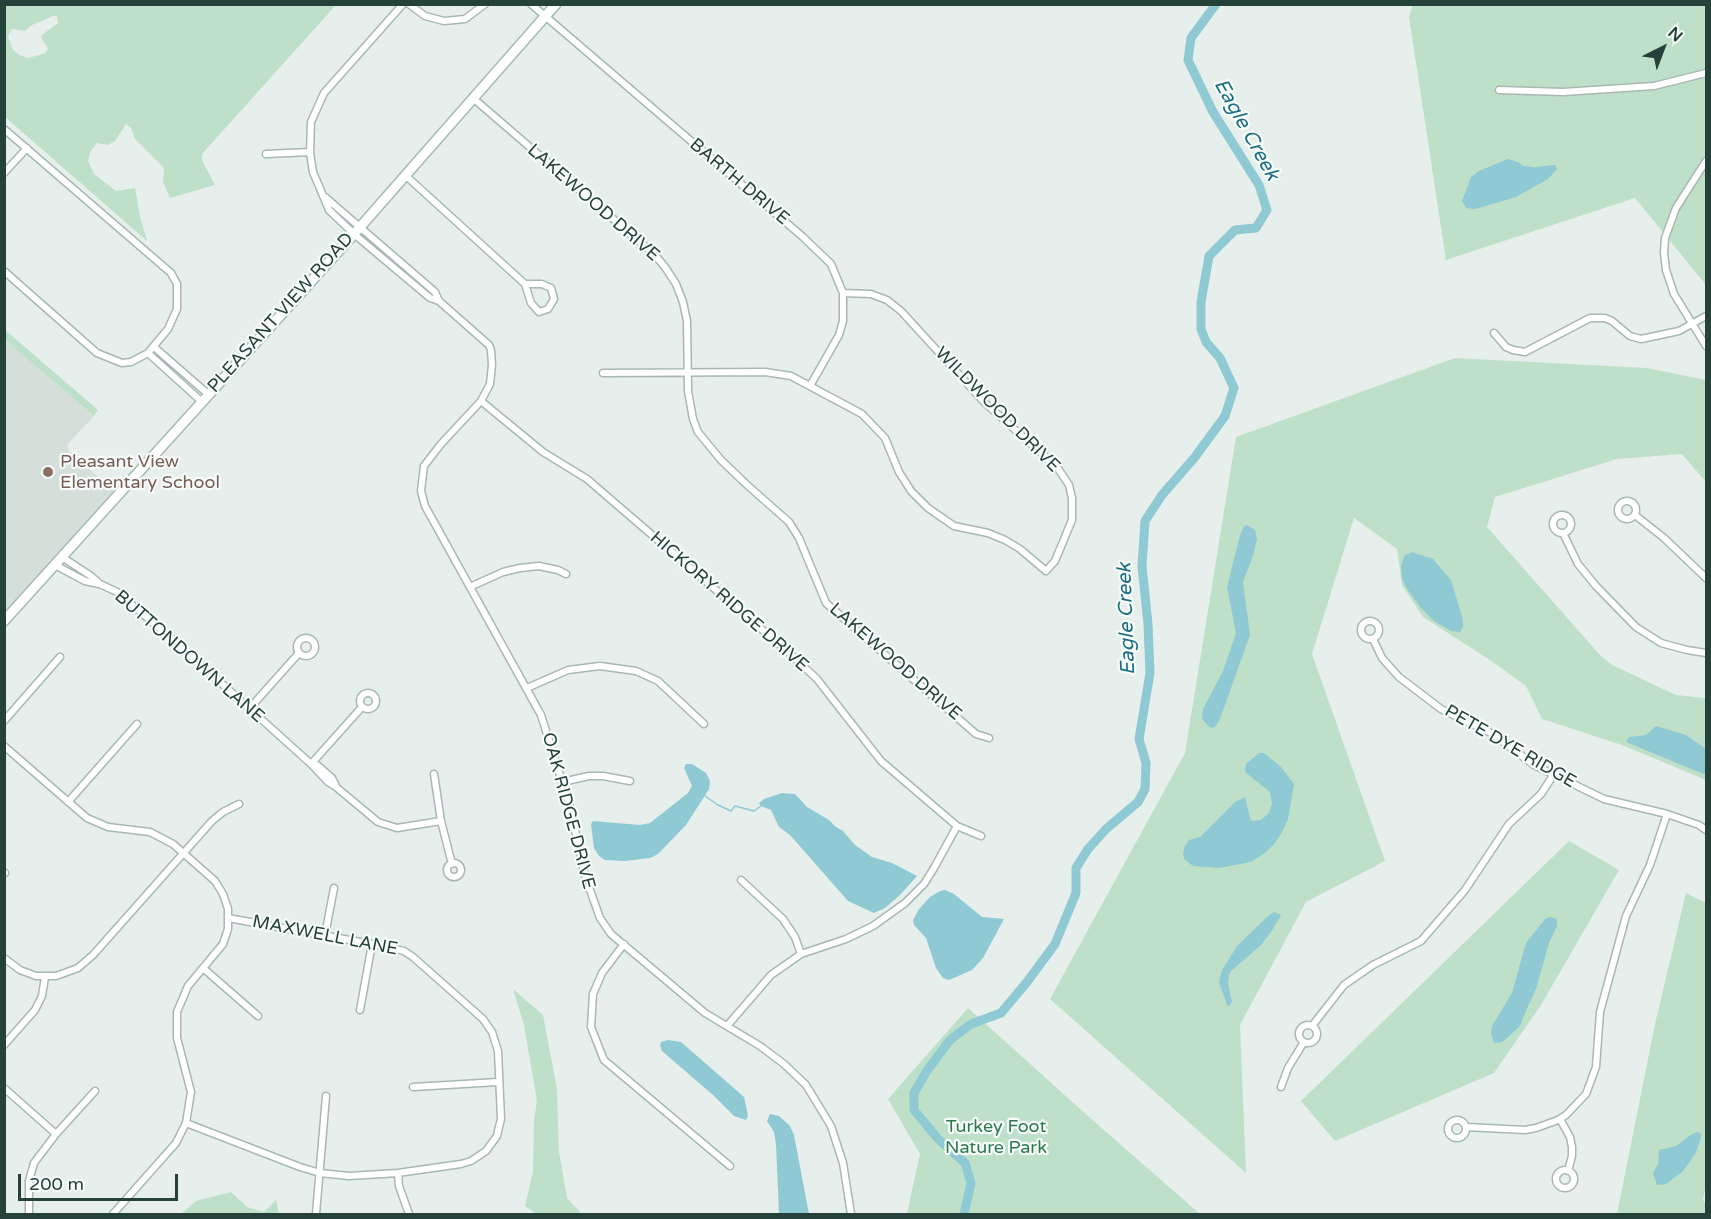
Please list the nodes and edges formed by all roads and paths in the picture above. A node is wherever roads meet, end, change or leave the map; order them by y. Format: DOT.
graph roads {
  1 [pos="403,4"];
  2 [pos="409,4"];
  3 [pos="485,4"];
  4 [pos="531,4"];
  5 [pos="556,4"];
  6 [pos="545,17"];
  7 [pos="1707,73"];
  8 [pos="1499,90"];
  9 [pos="474,99"];
  10 [pos="4,129"];
  11 [pos="27,148"];
  12 [pos="310,152"];
  13 [pos="266,154"];
  14 [pos="1707,161"];
  15 [pos="4,173"];
  16 [pos="405,175"];
  17 [pos="356,230"];
  18 [pos="4,271"];
  19 [pos="525,284"];
  20 [pos="843,292"];
  21 [pos="1707,316"];
  22 [pos="1692,323"];
  23 [pos="1494,333"];
  24 [pos="1707,346"];
  25 [pos="154,347"];
  26 [pos="148,354"];
  27 [pos="603,373"];
  28 [pos="688,373"];
  29 [pos="810,386"];
  30 [pos="208,394"];
  31 [pos="201,401"];
  32 [pos="481,401"];
  33 [pos="1635,515"];
  34 [pos="1563,533"];
  35 [pos="58,561"];
  36 [pos="566,574"];
  37 [pos="1707,579"];
  38 [pos="470,587"];
  39 [pos="4,621"];
  40 [pos="1373,639"];
  41 [pos="299,652"];
  42 [pos="1707,653"];
  43 [pos="60,657"];
  44 [pos="527,688"];
  45 [pos="362,707"];
  46 [pos="249,709"];
  47 [pos="4,721"];
  48 [pos="137,724"];
  49 [pos="704,724"];
  50 [pos="989,738"];
  51 [pos="4,746"];
  52 [pos="311,764"];
  53 [pos="434,774"];
  54 [pos="1554,774"];
  55 [pos="630,781"];
  56 [pos="562,782"];
  57 [pos="68,802"];
  58 [pos="238,804"];
  59 [pos="1667,814"];
  60 [pos="441,821"];
  61 [pos="957,826"];
  62 [pos="1707,830"];
  63 [pos="981,836"];
  64 [pos="184,853"];
  65 [pos="452,864"];
  66 [pos="741,880"];
  67 [pos="334,888"];
  68 [pos="228,918"];
  69 [pos="325,935"];
  70 [pos="372,944"];
  71 [pos="624,944"];
  72 [pos="801,954"];
  73 [pos="4,958"];
  74 [pos="203,968"];
  75 [pos="45,977"];
  76 [pos="360,1010"];
  77 [pos="258,1016"];
  78 [pos="727,1026"];
  79 [pos="1312,1026"];
  80 [pos="1304,1042"];
  81 [pos="4,1045"];
  82 [pos="498,1082"];
  83 [pos="1281,1086"];
  84 [pos="413,1087"];
  85 [pos="4,1088"];
  86 [pos="95,1091"];
  87 [pos="326,1096"];
  88 [pos="1560,1119"];
  89 [pos="186,1123"];
  90 [pos="1466,1127"];
  91 [pos="56,1134"];
  92 [pos="730,1166"];
  93 [pos="1568,1171"];
  94 [pos="320,1173"];
  95 [pos="398,1173"];
  96 [pos="29,1215"];
  97 [pos="113,1215"];
  98 [pos="316,1215"];
  99 [pos="409,1215"];
  100 [pos="851,1215"];
  1 -- 12 [label="street, OAK RIDGE DRIVE"];
  2 -- 3 [label="street"];
  4 -- 6 [label="street, BARTH DRIVE"];
  5 -- 6 [label="main road, PLEASANT VIEW ROAD"];
  6 -- 9 [label="main road, PLEASANT VIEW ROAD"];
  6 -- 20 [label="street, BARTH DRIVE"];
  7 -- 8 [label="street"];
  9 -- 16 [label="main road, PLEASANT VIEW ROAD"];
  9 -- 28 [label="street, LAKEWOOD DRIVE"];
  10 -- 11 [label="street"];
  11 -- 15 [label="street"];
  11 -- 25 [label="street"];
  12 -- 13 [label="street"];
  12 -- 17 [label="street, OAK RIDGE DRIVE"];
  14 -- 22 [label="street"];
  16 -- 17 [label="main road, PLEASANT VIEW ROAD"];
  16 -- 19 [label="street"];
  17 -- 30 [label="main road, PLEASANT VIEW ROAD"];
  17 -- 32 [label="street, OAK RIDGE DRIVE"];
  18 -- 26 [label="street"];
  19 -- 19 [label="street"];
  20 -- 29 [label="street, BARTH DRIVE"];
  20 -- 29 [label="street, WILDWOOD DRIVE"];
  21 -- 22 [label="street"];
  22 -- 23 [label="street"];
  22 -- 24 [label="street"];
  25 -- 26 [label="street"];
  25 -- 30 [label="street"];
  26 -- 31 [label="street"];
  27 -- 28 [label="street, WILDWOOD DRIVE"];
  28 -- 29 [label="street, WILDWOOD DRIVE"];
  28 -- 50 [label="street, LAKEWOOD DRIVE"];
  30 -- 31 [label="main road, PLEASANT VIEW ROAD"];
  31 -- 35 [label="main road, PLEASANT VIEW ROAD"];
  32 -- 38 [label="street, OAK RIDGE DRIVE"];
  32 -- 61 [label="street, HICKORY RIDGE DRIVE"];
  33 -- 37 [label="street"];
  34 -- 42 [label="street"];
  35 -- 39 [label="main road, PLEASANT VIEW ROAD"];
  35 -- 46 [label="street, BUTTONDOWN LANE"];
  36 -- 38 [label="street"];
  38 -- 44 [label="street, OAK RIDGE DRIVE"];
  40 -- 54 [label="street, PETE DYE RIDGE"];
  41 -- 46 [label="street"];
  43 -- 47 [label="street"];
  44 -- 49 [label="street"];
  44 -- 56 [label="street, OAK RIDGE DRIVE"];
  45 -- 52 [label="street"];
  46 -- 52 [label="street, BUTTONDOWN LANE"];
  48 -- 57 [label="street"];
  51 -- 57 [label="street"];
  52 -- 60 [label="street, BUTTONDOWN LANE"];
  53 -- 60 [label="street"];
  54 -- 59 [label="street, PETE DYE RIDGE"];
  54 -- 79 [label="street"];
  55 -- 56 [label="street"];
  56 -- 71 [label="street, OAK RIDGE DRIVE"];
  57 -- 64 [label="street"];
  58 -- 64 [label="street"];
  59 -- 62 [label="street, PETE DYE RIDGE"];
  59 -- 88 [label="street"];
  60 -- 65 [label="street"];
  61 -- 63 [label="street, HICKORY RIDGE DRIVE"];
  61 -- 72 [label="street"];
  64 -- 68 [label="street"];
  64 -- 75 [label="street"];
  66 -- 72 [label="street"];
  67 -- 69 [label="street"];
  68 -- 69 [label="street, MAXWELL LANE"];
  68 -- 74 [label="street"];
  69 -- 70 [label="street, MAXWELL LANE"];
  70 -- 76 [label="street"];
  70 -- 82 [label="street, MAXWELL LANE"];
  71 -- 78 [label="street, OAK RIDGE DRIVE"];
  71 -- 92 [label="street"];
  72 -- 78 [label="street"];
  73 -- 75 [label="street"];
  74 -- 77 [label="street"];
  74 -- 89 [label="street"];
  75 -- 81 [label="street"];
  78 -- 100 [label="street, OAK RIDGE DRIVE"];
  79 -- 80 [label="street"];
  79 -- 80 [label="street"];
  80 -- 83 [label="street"];
  82 -- 84 [label="street"];
  82 -- 95 [label="street, MAXWELL LANE"];
  85 -- 91 [label="street"];
  86 -- 91 [label="street"];
  87 -- 94 [label="street"];
  88 -- 90 [label="street"];
  88 -- 93 [label="street"];
  89 -- 94 [label="street, MAXWELL LANE"];
  89 -- 97 [label="street"];
  91 -- 96 [label="street"];
  94 -- 95 [label="street, MAXWELL LANE"];
  94 -- 98 [label="street"];
  95 -- 99 [label="street"];
}
